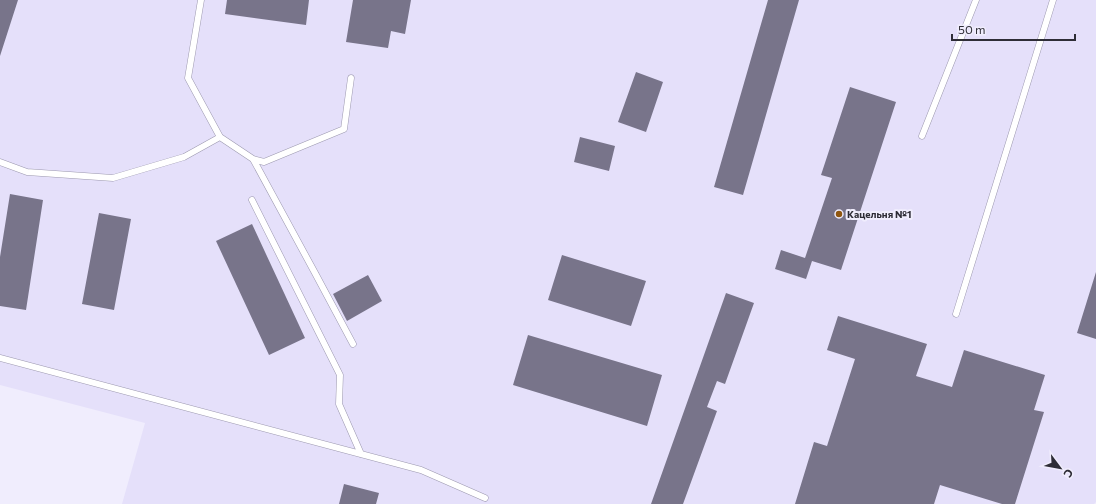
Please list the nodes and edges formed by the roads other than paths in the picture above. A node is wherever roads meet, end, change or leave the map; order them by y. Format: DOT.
graph roads {
  1 [pos="201,0"];
  2 [pos="976,0"];
  3 [pos="1053,0"];
  4 [pos="351,78"];
  5 [pos="922,136"];
  6 [pos="220,137"];
  7 [pos="253,159"];
  8 [pos="0,162"];
  9 [pos="252,200"];
  10 [pos="956,314"];
  11 [pos="353,344"];
  12 [pos="0,358"];
  13 [pos="361,454"];
  14 [pos="485,498"];
  1 -- 6 [label="lane"];
  2 -- 5 [label="lane"];
  3 -- 10 [label="lane"];
  4 -- 7 [label="lane"];
  6 -- 7 [label="lane"];
  6 -- 8 [label="lane"];
  7 -- 11 [label="lane"];
  9 -- 13 [label="lane"];
  12 -- 13 [label="lane"];
  13 -- 14 [label="lane"];
}
